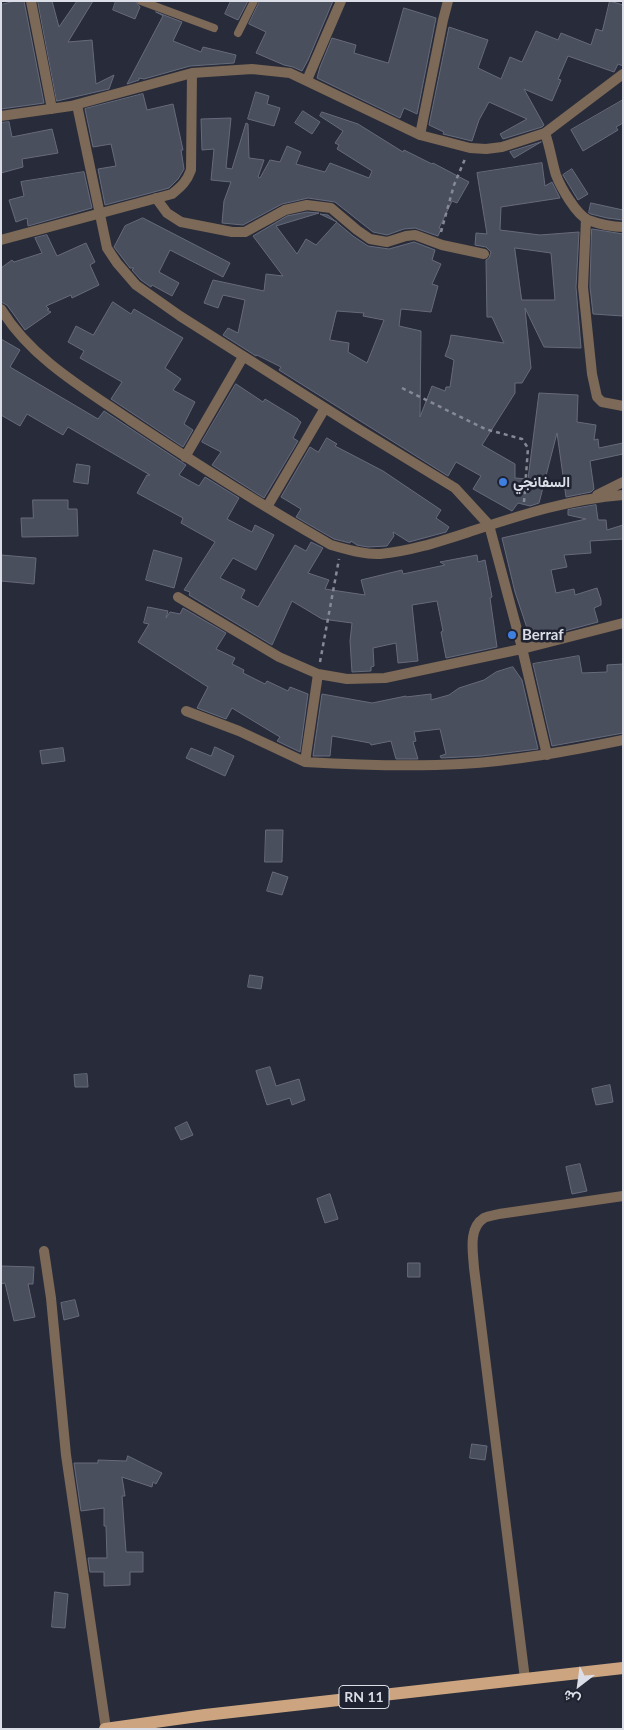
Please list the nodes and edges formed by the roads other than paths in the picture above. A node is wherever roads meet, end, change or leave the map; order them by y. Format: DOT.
graph roads {
  1 [pos="31,1"];
  2 [pos="141,1"];
  3 [pos="254,1"];
  4 [pos="341,1"];
  5 [pos="448,1"];
  6 [pos="214,28"];
  7 [pos="238,33"];
  8 [pos="192,73"];
  9 [pos="623,74"];
  10 [pos="307,80"];
  11 [pos="77,105"];
  12 [pos="52,109"];
  13 [pos="1,116"];
  14 [pos="546,133"];
  15 [pos="420,134"];
  16 [pos="156,198"];
  17 [pos="99,214"];
  18 [pos="586,219"];
  19 [pos="623,227"];
  20 [pos="1,240"];
  21 [pos="484,254"];
  22 [pos="1,309"];
  23 [pos="244,357"];
  24 [pos="623,406"];
  25 [pos="325,408"];
  26 [pos="185,457"];
  27 [pos="623,482"];
  28 [pos="623,495"];
  29 [pos="592,497"];
  30 [pos="267,507"];
  31 [pos="489,525"];
  32 [pos="178,597"];
  33 [pos="623,623"];
  34 [pos="522,648"];
  35 [pos="318,674"];
  36 [pos="186,711"];
  37 [pos="623,740"];
  38 [pos="547,755"];
  39 [pos="305,762"];
  40 [pos="623,1196"];
  41 [pos="44,1251"];
  42 [pos="623,1668"];
  43 [pos="526,1679"];
  44 [pos="149,1726"];
  45 [pos="105,1729"];
  1 -- 12 [label="street"];
  2 -- 6 [label="lane"];
  3 -- 7 [label="lane"];
  4 -- 10 [label="street"];
  5 -- 15 [label="street"];
  8 -- 10 [label="street"];
  8 -- 11 [label="street"];
  8 -- 16 [label="street"];
  9 -- 14 [label="street"];
  10 -- 15 [label="street"];
  11 -- 12 [label="street"];
  11 -- 17 [label="street"];
  12 -- 13 [label="street"];
  14 -- 15 [label="street"];
  14 -- 18 [label="street"];
  16 -- 17 [label="street"];
  16 -- 21 [label="street"];
  17 -- 20 [label="street"];
  17 -- 23 [label="street"];
  18 -- 19 [label="street"];
  18 -- 24 [label="street"];
  22 -- 26 [label="street"];
  23 -- 25 [label="street"];
  23 -- 26 [label="street"];
  25 -- 30 [label="street"];
  25 -- 31 [label="street"];
  26 -- 30 [label="street"];
  27 -- 29 [label="street"];
  28 -- 29 [label="street"];
  29 -- 31 [label="street"];
  30 -- 31 [label="street"];
  31 -- 34 [label="street"];
  32 -- 35 [label="street"];
  33 -- 34 [label="street"];
  34 -- 35 [label="street"];
  34 -- 38 [label="street"];
  35 -- 39 [label="street"];
  36 -- 39 [label="street"];
  37 -- 38 [label="street"];
  38 -- 39 [label="street"];
  40 -- 43 [label="street"];
  41 -- 45 [label="street"];
  42 -- 43 [label="main road, RN 11"];
  43 -- 44 [label="main road, RN 11"];
  44 -- 45 [label="main road, RN 11"];
}
